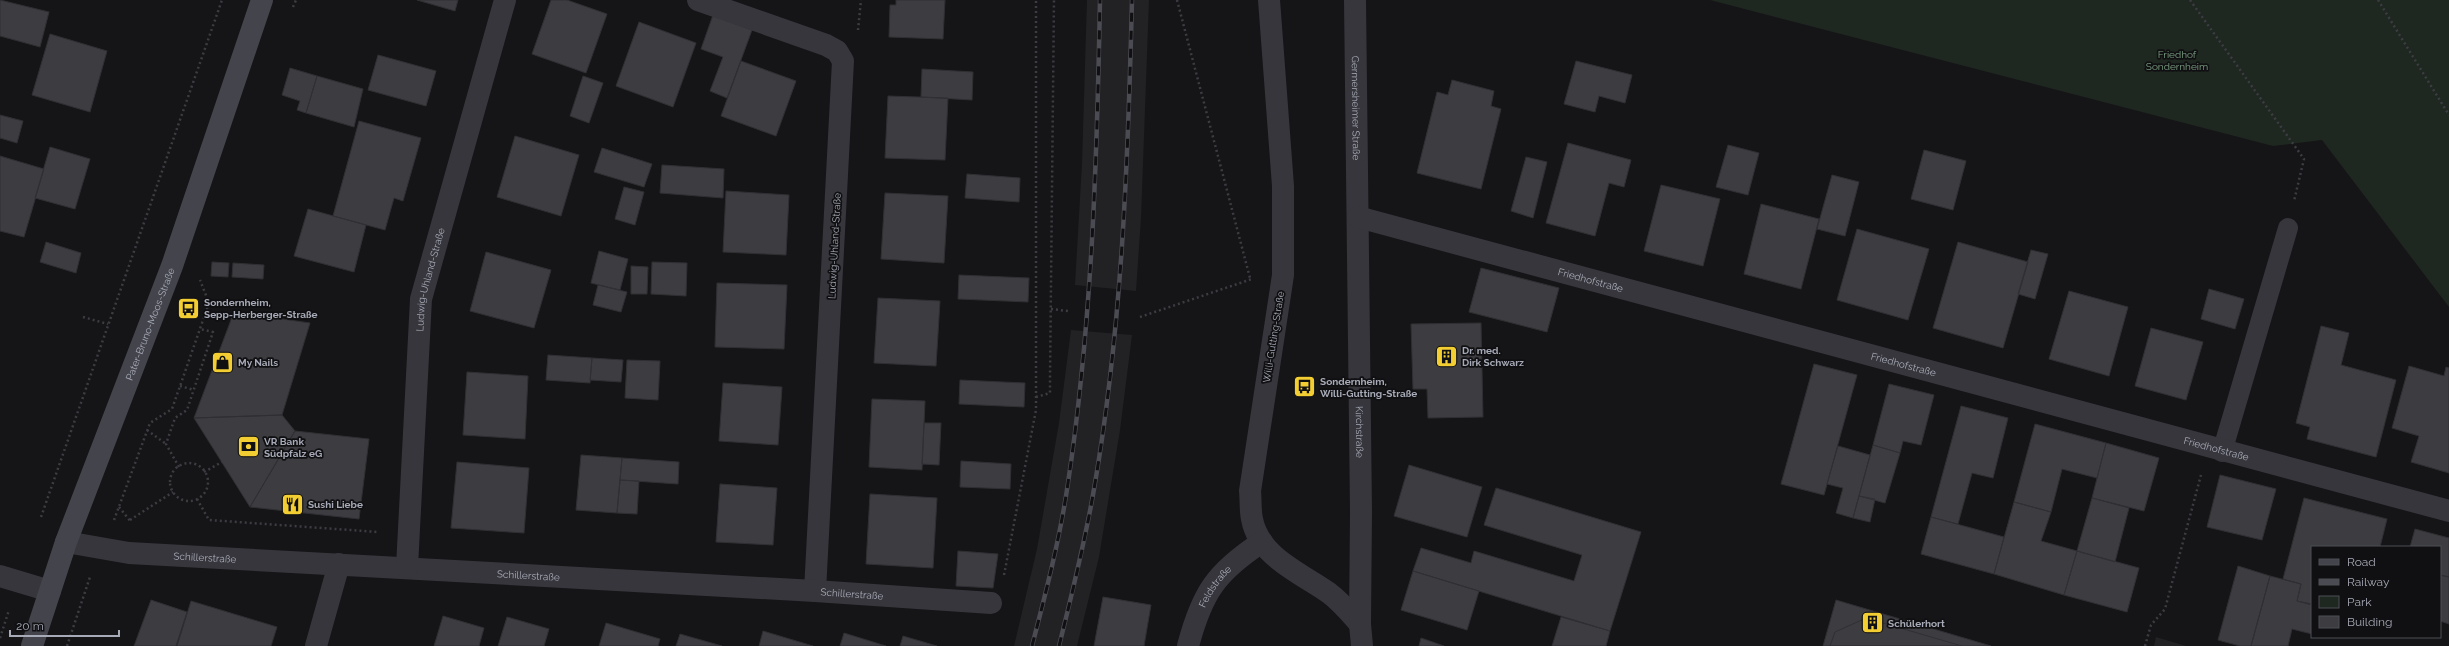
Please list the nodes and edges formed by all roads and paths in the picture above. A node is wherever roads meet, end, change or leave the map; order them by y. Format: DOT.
graph roads {
  1 [pos="222,0"];
  2 [pos="262,0"];
  3 [pos="296,0"];
  4 [pos="505,0"];
  5 [pos="698,0"];
  6 [pos="1036,0"];
  7 [pos="1054,0"];
  8 [pos="1177,0"];
  9 [pos="1269,0"];
  10 [pos="1355,0"];
  11 [pos="2190,0"];
  12 [pos="2378,0"];
  13 [pos="291,15"];
  14 [pos="2449,115"];
  15 [pos="1358,217"];
  16 [pos="2288,228"];
  17 [pos="199,279"];
  18 [pos="1051,309"];
  19 [pos="1068,311"];
  20 [pos="83,317"];
  21 [pos="1140,317"];
  22 [pos="108,324"];
  23 [pos="200,329"];
  24 [pos="180,386"];
  25 [pos="194,390"];
  26 [pos="1036,396"];
  27 [pos="147,430"];
  28 [pos="166,444"];
  29 [pos="2216,450"];
  30 [pos="222,462"];
  31 [pos="179,467"];
  32 [pos="204,472"];
  33 [pos="173,492"];
  34 [pos="197,499"];
  35 [pos="2449,511"];
  36 [pos="130,520"];
  37 [pos="38,523"];
  38 [pos="408,534"];
  39 [pos="66,542"];
  40 [pos="1262,542"];
  41 [pos="101,548"];
  42 [pos="339,564"];
  43 [pos="407,567"];
  44 [pos="9,579"];
  45 [pos="50,591"];
  46 [pos="815,591"];
  47 [pos="991,603"];
  48 [pos="1360,624"];
  49 [pos="0,638"];
  50 [pos="32,646"];
  51 [pos="67,646"];
  52 [pos="316,646"];
  53 [pos="1188,646"];
  54 [pos="1362,646"];
  55 [pos="2145,646"];
  1 -- 22 [label="path"];
  2 -- 39 [label="main road, Pater-Bruno-Moos-Straße"];
  3 -- 13 [label="path"];
  4 -- 38 [label="street, Ludwig-Uhland-Straße"];
  5 -- 46 [label="street, Ludwig-Uhland-Straße"];
  6 -- 26 [label="path"];
  7 -- 18 [label="path"];
  8 -- 21 [label="path"];
  9 -- 40 [label="street, Willi-Gutting-Straße"];
  10 -- 15 [label="street, Germersheimer Straße"];
  11 -- 16 [label="path"];
  12 -- 14 [label="path"];
  15 -- 29 [label="street, Friedhofstraße"];
  15 -- 48 [label="street, Kirchstraße"];
  16 -- 29 [label="lane"];
  17 -- 23 [label="path"];
  18 -- 19 [label="path"];
  18 -- 26 [label="path"];
  20 -- 22 [label="path"];
  22 -- 37 [label="path"];
  23 -- 24 [label="path"];
  23 -- 25 [label="path"];
  24 -- 25 [label="path"];
  24 -- 27 [label="path"];
  25 -- 28 [label="path"];
  26 -- 47 [label="path"];
  27 -- 28 [label="path"];
  27 -- 41 [label="path"];
  28 -- 31 [label="path"];
  29 -- 35 [label="street, Friedhofstraße"];
  29 -- 55 [label="path"];
  30 -- 32 [label="path"];
  31 -- 32 [label="path"];
  31 -- 33 [label="path"];
  32 -- 34 [label="path"];
  33 -- 34 [label="path"];
  33 -- 36 [label="path"];
  34 -- 38 [label="path"];
  38 -- 43 [label="street, Ludwig-Uhland-Straße"];
  39 -- 41 [label="street, Schillerstraße"];
  39 -- 45 [label="main road, Pater-Bruno-Moos-Straße"];
  40 -- 48 [label="street, Willi-Gutting-Straße"];
  40 -- 53 [label="street, Feldstraße"];
  41 -- 42 [label="street, Schillerstraße"];
  41 -- 51 [label="path"];
  42 -- 43 [label="street, Schillerstraße"];
  42 -- 52 [label="street"];
  43 -- 46 [label="street, Schillerstraße"];
  44 -- 45 [label="street"];
  44 -- 49 [label="path"];
  45 -- 50 [label="main road, Pater-Bruno-Moos-Straße"];
  46 -- 47 [label="street, Schillerstraße"];
  48 -- 54 [label="street, Kirchstraße"];
}
